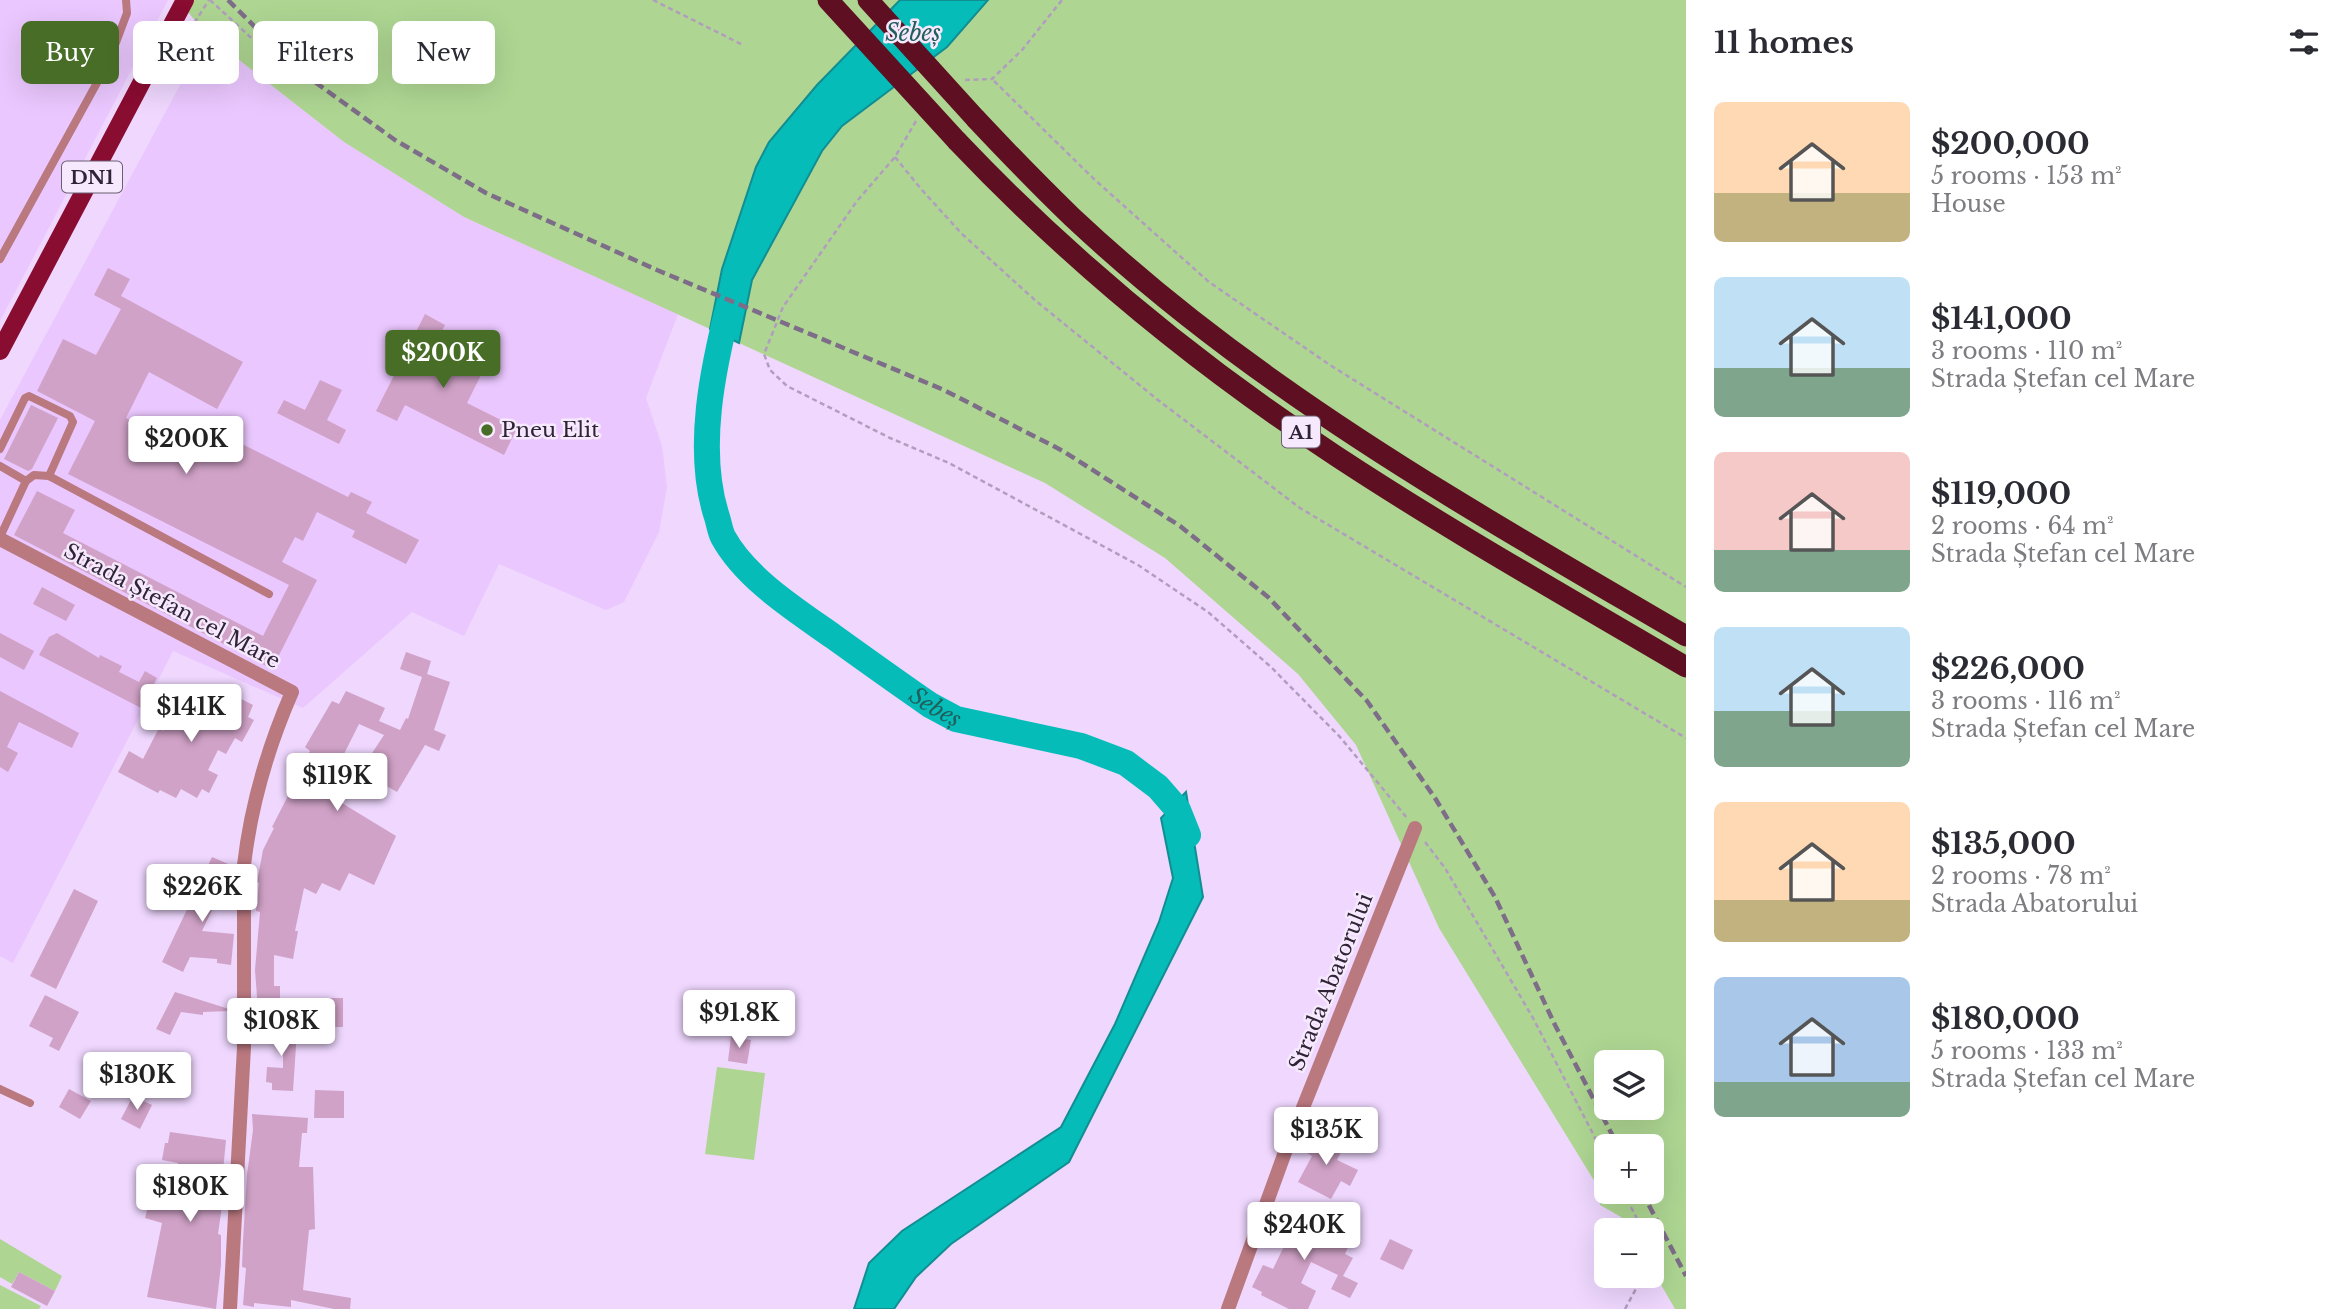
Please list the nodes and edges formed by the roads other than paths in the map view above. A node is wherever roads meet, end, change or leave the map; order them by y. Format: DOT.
graph roads {
  1 [pos="126,0"];
  2 [pos="828,0"];
  3 [pos="868,0"];
  4 [pos="184,2"];
  5 [pos="0,259"];
  6 [pos="0,351"];
  7 [pos="0,449"];
  8 [pos="0,466"];
  9 [pos="49,476"];
  10 [pos="26,481"];
  11 [pos="0,538"];
  12 [pos="269,594"];
  13 [pos="1686,636"];
  14 [pos="1686,667"];
  15 [pos="1415,828"];
  16 [pos="0,1089"];
  17 [pos="30,1103"];
  18 [pos="230,1309"];
  19 [pos="1228,1309"];
  1 -- 5 [label="lane"];
  2 -- 14 [label="highway, A1, bridge"];
  3 -- 13 [label="highway, A1, bridge"];
  4 -- 6 [label="main road, DN1"];
  7 -- 9 [label="lane"];
  8 -- 10 [label="lane"];
  9 -- 10 [label="lane"];
  9 -- 12 [label="lane"];
  10 -- 11 [label="lane"];
  11 -- 18 [label="street, Strada Ștefan cel Mare"];
  15 -- 19 [label="street, Strada Abatorului"];
  16 -- 17 [label="lane"];
}
